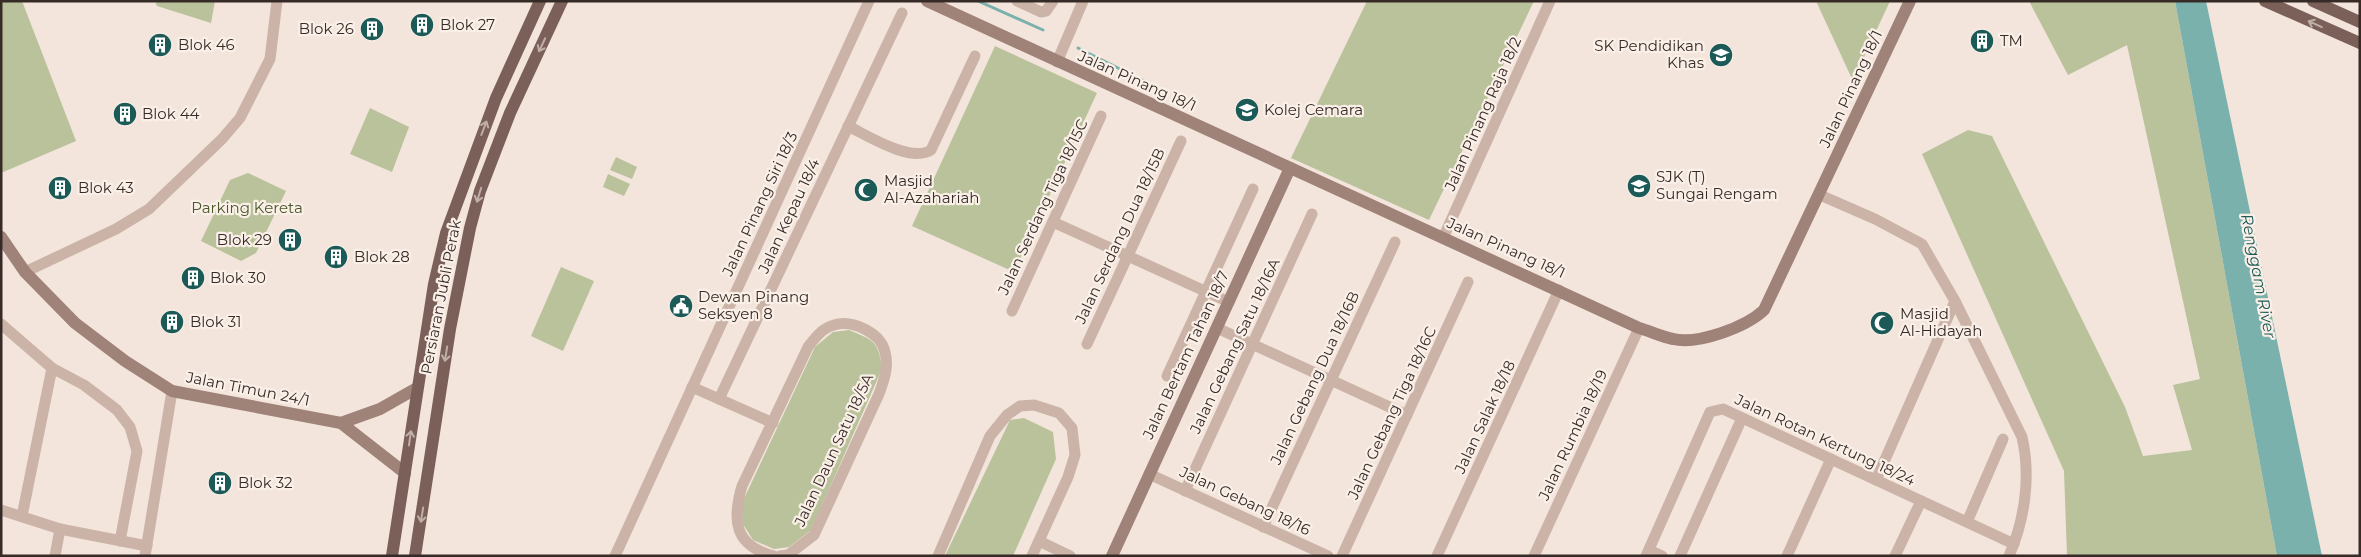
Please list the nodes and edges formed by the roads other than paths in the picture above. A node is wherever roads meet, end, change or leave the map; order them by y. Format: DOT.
graph roads {
  1 [pos="277,1"];
  2 [pos="540,1"];
  3 [pos="562,1"];
  4 [pos="869,1"];
  5 [pos="926,1"];
  6 [pos="1017,1"];
  7 [pos="1053,1"];
  8 [pos="1083,1"];
  9 [pos="1550,1"];
  10 [pos="1910,1"];
  11 [pos="2265,1"];
  12 [pos="2313,1"];
  13 [pos="2282,5"];
  14 [pos="902,13"];
  15 [pos="2360,22"];
  16 [pos="2360,43"];
  17 [pos="975,56"];
  18 [pos="1057,62"];
  19 [pos="1101,116"];
  20 [pos="848,126"];
  21 [pos="1180,141"];
  22 [pos="1290,168"];
  23 [pos="1253,188"];
  24 [pos="1820,195"];
  25 [pos="1312,214"];
  26 [pos="1053,222"];
  27 [pos="1,236"];
  28 [pos="1443,238"];
  29 [pos="1395,242"];
  30 [pos="1128,256"];
  31 [pos="25,272"];
  32 [pos="1468,282"];
  33 [pos="1559,290"];
  34 [pos="1206,292"];
  35 [pos="1955,301"];
  36 [pos="1228,302"];
  37 [pos="1012,311"];
  38 [pos="1,324"];
  39 [pos="1217,328"];
  40 [pos="1639,328"];
  41 [pos="1087,344"];
  42 [pos="1252,344"];
  43 [pos="52,368"];
  44 [pos="1167,376"];
  45 [pos="1331,380"];
  46 [pos="692,387"];
  47 [pos="417,388"];
  48 [pos="172,391"];
  49 [pos="719,399"];
  50 [pos="1407,415"];
  51 [pos="1742,418"];
  52 [pos="341,423"];
  53 [pos="774,423"];
  54 [pos="2003,438"];
  55 [pos="1831,459"];
  56 [pos="405,473"];
  57 [pos="1149,474"];
  58 [pos="1876,480"];
  59 [pos="1185,491"];
  60 [pos="1921,501"];
  61 [pos="1,510"];
  62 [pos="22,516"];
  63 [pos="1966,522"];
  64 [pos="1263,526"];
  65 [pos="60,529"];
  66 [pos="120,540"];
  67 [pos="1039,541"];
  68 [pos="2014,544"];
  69 [pos="146,551"];
  70 [pos="1648,553"];
  71 [pos="55,556"];
  72 [pos="392,556"];
  73 [pos="416,556"];
  74 [pos="614,556"];
  75 [pos="774,556"];
  76 [pos="780,556"];
  77 [pos="938,556"];
  78 [pos="1032,556"];
  79 [pos="1070,556"];
  80 [pos="1112,556"];
  81 [pos="1328,556"];
  82 [pos="1342,556"];
  83 [pos="1437,556"];
  84 [pos="1534,556"];
  85 [pos="1662,556"];
  86 [pos="1680,556"];
  87 [pos="1787,556"];
  88 [pos="1895,556"];
  89 [pos="2009,556"];
  1 -- 31 [label="street"];
  47 -- 2 [label="main road, Persiaran Jubli Perak, one-way"];
  3 -- 73 [label="main road, Persiaran Jubli Perak, one-way"];
  4 -- 46 [label="street, Jalan Pinang Siri 18/3"];
  5 -- 18 [label="street, Jalan Pinang 18/1"];
  6 -- 7 [label="street"];
  8 -- 18 [label="street"];
  9 -- 28 [label="street, Jalan Pinang Raja 18/2"];
  10 -- 24 [label="street, Jalan Pinang 18/1"];
  11 -- 13 [label="main road"];
  12 -- 15 [label="main road"];
  16 -- 13 [label="main road, one-way"];
  14 -- 20 [label="street, Jalan Kepau 18/4"];
  17 -- 20 [label="street"];
  18 -- 22 [label="street, Jalan Pinang 18/1"];
  19 -- 26 [label="street, Jalan Serdang Tiga 18/15C"];
  20 -- 49 [label="street, Jalan Kepau 18/4"];
  21 -- 30 [label="street, Jalan Serdang Dua 18/15B"];
  22 -- 28 [label="street, Jalan Pinang 18/1"];
  22 -- 36 [label="street, Jalan Bertam Tahan 18/7"];
  23 -- 34 [label="street"];
  24 -- 35 [label="street"];
  24 -- 40 [label="street, Jalan Pinang 18/1"];
  25 -- 42 [label="street, Jalan Gebang Satu 18/16A"];
  26 -- 30 [label="street"];
  26 -- 37 [label="street, Jalan Serdang Tiga 18/15C"];
  27 -- 31 [label="street, Jalan Timun 24/1"];
  28 -- 33 [label="street, Jalan Pinang 18/1"];
  29 -- 45 [label="street, Jalan Gebang Dua 18/16B"];
  30 -- 34 [label="street"];
  30 -- 41 [label="street, Jalan Serdang Dua 18/15B"];
  31 -- 48 [label="street, Jalan Timun 24/1"];
  32 -- 50 [label="street, Jalan Gebang Tiga 18/16C"];
  33 -- 40 [label="street, Jalan Pinang 18/1"];
  33 -- 83 [label="street, Jalan Salak 18/18"];
  34 -- 36 [label="street"];
  34 -- 44 [label="street"];
  35 -- 58 [label="street"];
  35 -- 68 [label="street"];
  36 -- 39 [label="street, Jalan Bertam Tahan 18/7"];
  38 -- 43 [label="street"];
  39 -- 42 [label="street"];
  39 -- 57 [label="street, Jalan Bertam Tahan 18/7"];
  40 -- 84 [label="street, Jalan Rumbia 18/19"];
  42 -- 45 [label="street"];
  42 -- 59 [label="street, Jalan Gebang Satu 18/16A"];
  43 -- 62 [label="street"];
  43 -- 66 [label="street"];
  45 -- 50 [label="street"];
  45 -- 64 [label="street, Jalan Gebang Dua 18/16B"];
  46 -- 49 [label="street"];
  46 -- 74 [label="street, Jalan Pinang Siri 18/3"];
  47 -- 52 [label="street"];
  56 -- 47 [label="main road, Persiaran Jubli Perak, one-way"];
  48 -- 52 [label="street, Jalan Timun 24/1"];
  48 -- 69 [label="street"];
  49 -- 53 [label="street"];
  50 -- 82 [label="street, Jalan Gebang Tiga 18/16C"];
  51 -- 55 [label="street, Jalan Rotan Kertung 18/24"];
  51 -- 70 [label="street, Jalan Rotan Kertung 18/24"];
  51 -- 86 [label="street"];
  52 -- 56 [label="street"];
  53 -- 75 [label="street, Jalan Daun Satu 18/5A"];
  53 -- 76 [label="street, Jalan Daun Satu 18/5A"];
  54 -- 63 [label="street"];
  55 -- 58 [label="street, Jalan Rotan Kertung 18/24"];
  55 -- 87 [label="street"];
  56 -- 72 [label="main road, Persiaran Jubli Perak"];
  57 -- 59 [label="street, Jalan Gebang 18/16"];
  57 -- 80 [label="street, Jalan Bertam Tahan 18/7"];
  58 -- 60 [label="street, Jalan Rotan Kertung 18/24"];
  59 -- 64 [label="street, Jalan Gebang 18/16"];
  60 -- 63 [label="street, Jalan Rotan Kertung 18/24"];
  60 -- 88 [label="street"];
  61 -- 62 [label="street"];
  62 -- 65 [label="street"];
  63 -- 68 [label="street, Jalan Rotan Kertung 18/24"];
  64 -- 81 [label="street, Jalan Gebang 18/16"];
  65 -- 66 [label="street"];
  65 -- 71 [label="street"];
  66 -- 69 [label="street"];
  67 -- 77 [label="street"];
  67 -- 78 [label="street"];
  67 -- 79 [label="street"];
  68 -- 89 [label="street"];
  70 -- 85 [label="street"];
}
